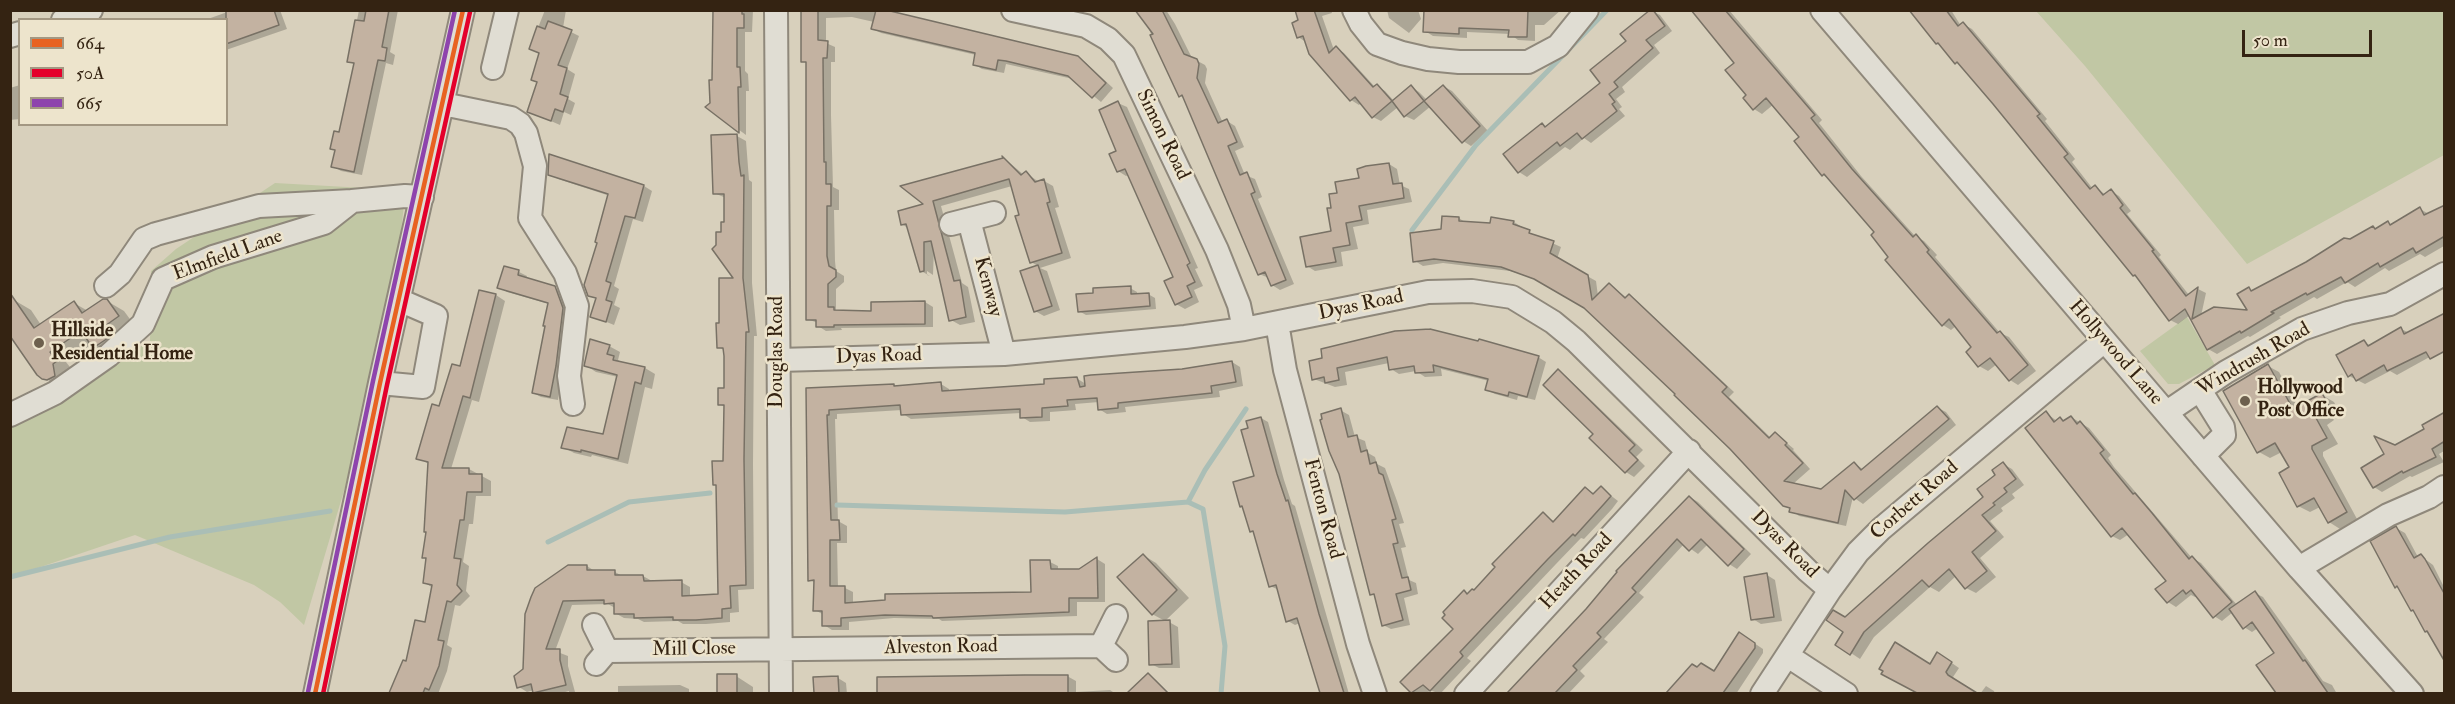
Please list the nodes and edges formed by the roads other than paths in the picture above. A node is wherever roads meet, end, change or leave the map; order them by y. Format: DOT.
graph roads {
  1 [pos="91,10"];
  2 [pos="463,10"];
  3 [pos="507,10"];
  4 [pos="776,10"];
  5 [pos="1013,10"];
  6 [pos="1354,10"];
  7 [pos="1587,10"];
  8 [pos="1822,10"];
  9 [pos="69,18"];
  10 [pos="493,68"];
  11 [pos="443,104"];
  12 [pos="422,197"];
  13 [pos="352,201"];
  14 [pos="994,213"];
  15 [pos="2445,274"];
  16 [pos="106,286"];
  17 [pos="399,300"];
  18 [pos="1277,323"];
  19 [pos="1244,329"];
  20 [pos="2104,341"];
  21 [pos="1004,354"];
  22 [pos="778,360"];
  23 [pos="380,383"];
  24 [pos="2200,390"];
  25 [pos="573,404"];
  26 [pos="2167,412"];
  27 [pos="10,415"];
  28 [pos="1689,451"];
  29 [pos="2203,456"];
  30 [pos="2445,487"];
  31 [pos="2298,568"];
  32 [pos="1830,590"];
  33 [pos="1116,616"];
  34 [pos="594,625"];
  35 [pos="781,649"];
  36 [pos="1788,656"];
  37 [pos="315,693"];
  38 [pos="781,693"];
  39 [pos="1375,693"];
  40 [pos="1466,693"];
  41 [pos="1761,693"];
  42 [pos="1846,693"];
  43 [pos="2412,693"];
  1 -- 9 [label="street"];
  2 -- 11 [label="street"];
  3 -- 10 [label="street"];
  4 -- 22 [label="street, Douglas Road"];
  5 -- 19 [label="street, Simon Road"];
  6 -- 7 [label="street"];
  8 -- 20 [label="street, Hollywood Lane"];
  11 -- 12 [label="street"];
  11 -- 25 [label="street"];
  12 -- 13 [label="street"];
  12 -- 17 [label="street"];
  13 -- 16 [label="street"];
  13 -- 27 [label="street, Elmfield Lane"];
  14 -- 21 [label="street, Kenway"];
  15 -- 24 [label="street, Windrush Road"];
  17 -- 23 [label="street"];
  17 -- 23 [label="street"];
  18 -- 19 [label="street, Dyas Road"];
  18 -- 28 [label="street, Dyas Road"];
  18 -- 39 [label="street, Fenton Road"];
  19 -- 21 [label="street, Dyas Road"];
  20 -- 26 [label="street, Hollywood Lane"];
  20 -- 32 [label="street, Corbett Road"];
  21 -- 22 [label="street, Dyas Road"];
  22 -- 35 [label="street, Douglas Road"];
  23 -- 37 [label="street"];
  24 -- 26 [label="street, Windrush Road"];
  24 -- 29 [label="street"];
  26 -- 29 [label="street, Hollywood Lane"];
  28 -- 32 [label="street, Dyas Road"];
  28 -- 40 [label="street, Heath Road"];
  29 -- 31 [label="street, Hollywood Lane"];
  30 -- 31 [label="street"];
  31 -- 43 [label="street, Hollywood Lane"];
  32 -- 36 [label="street, Corbett Road"];
  33 -- 35 [label="street, Alveston Road"];
  34 -- 35 [label="street, Mill Close"];
  35 -- 38 [label="street, Douglas Road"];
  36 -- 41 [label="street, Corbett Road"];
  36 -- 42 [label="street"];
}
